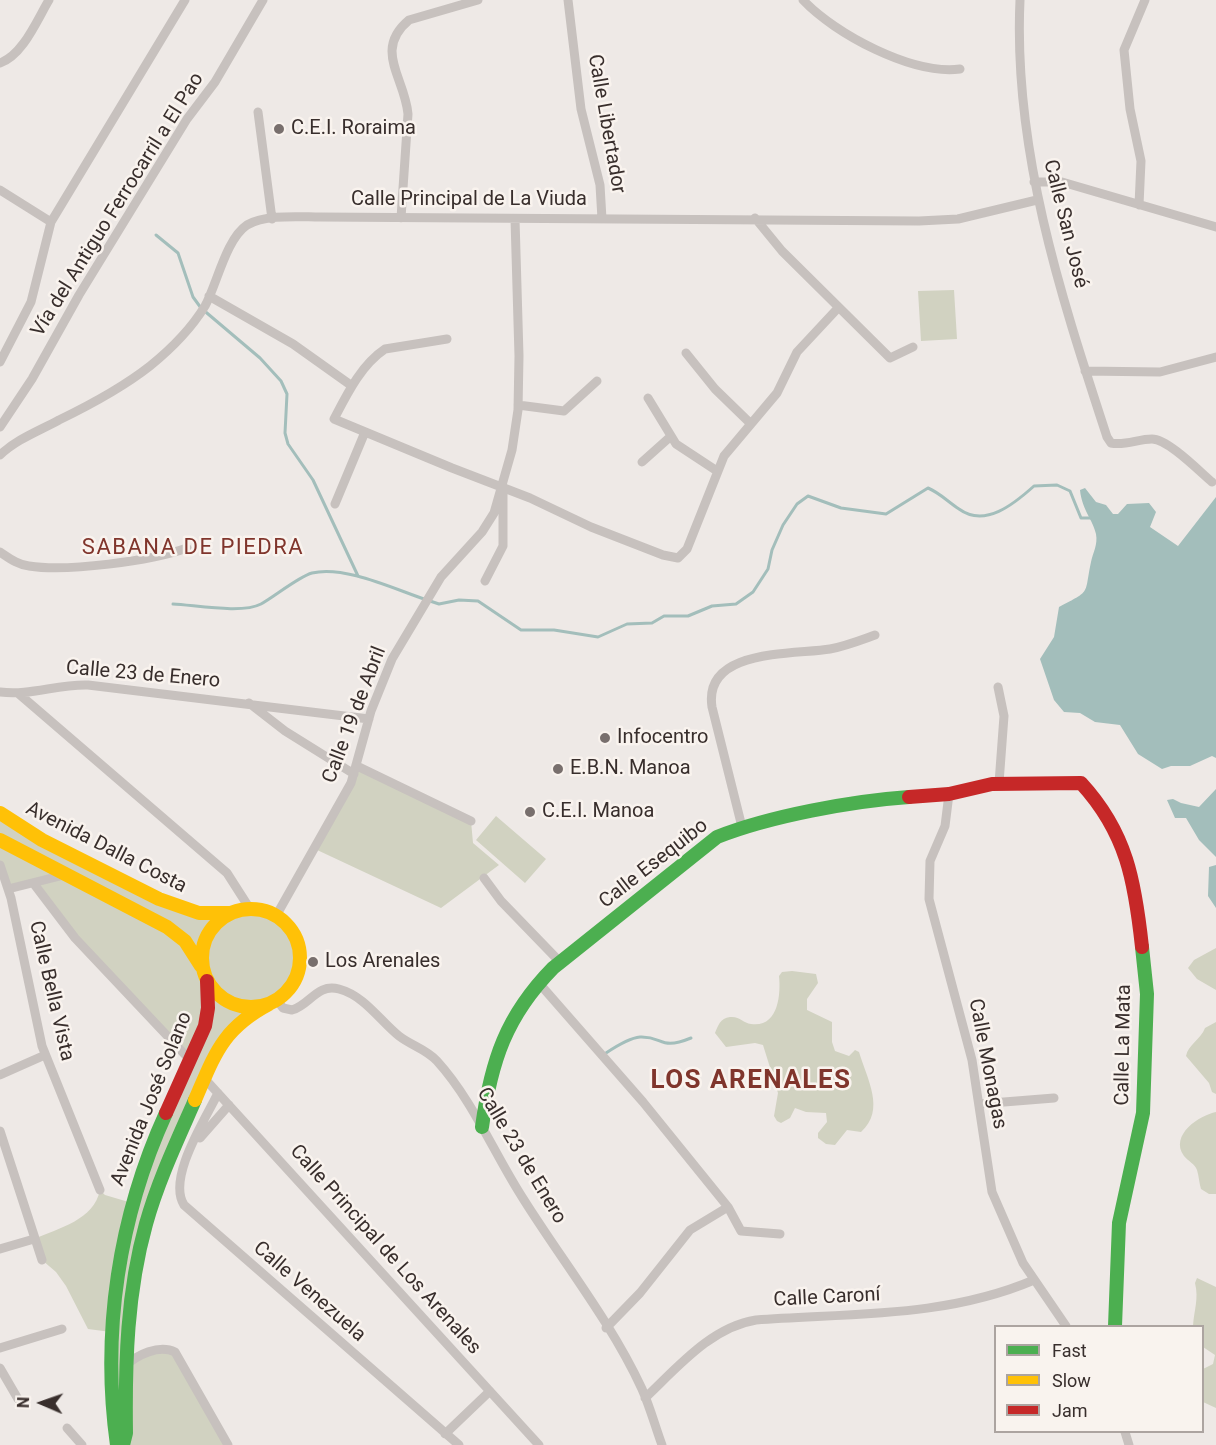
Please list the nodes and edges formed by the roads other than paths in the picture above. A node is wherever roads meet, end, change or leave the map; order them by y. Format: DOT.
graph roads {
  1 [pos="49,0"];
  2 [pos="184,0"];
  3 [pos="263,0"];
  4 [pos="478,0"];
  5 [pos="568,0"];
  6 [pos="803,0"];
  7 [pos="1020,0"];
  8 [pos="1145,0"];
  9 [pos="0,63"];
  10 [pos="960,69"];
  11 [pos="258,112"];
  12 [pos="1034,182"];
  13 [pos="0,190"];
  14 [pos="1037,200"];
  15 [pos="1138,205"];
  16 [pos="401,218"];
  17 [pos="755,218"];
  18 [pos="272,219"];
  19 [pos="515,219"];
  20 [pos="602,219"];
  21 [pos="51,222"];
  22 [pos="1216,227"];
  23 [pos="207,300"];
  24 [pos="838,308"];
  25 [pos="447,339"];
  26 [pos="4,344"];
  27 [pos="913,347"];
  28 [pos="686,353"];
  29 [pos="1216,357"];
  30 [pos="0,362"];
  31 [pos="1085,370"];
  32 [pos="597,381"];
  33 [pos="352,386"];
  34 [pos="648,398"];
  35 [pos="518,405"];
  36 [pos="751,424"];
  37 [pos="0,426"];
  38 [pos="366,432"];
  39 [pos="670,437"];
  40 [pos="0,455"];
  41 [pos="642,462"];
  42 [pos="717,471"];
  43 [pos="1212,482"];
  44 [pos="502,487"];
  45 [pos="335,504"];
  46 [pos="187,548"];
  47 [pos="0,552"];
  48 [pos="485,582"];
  49 [pos="875,635"];
  50 [pos="998,687"];
  51 [pos="0,692"];
  52 [pos="19,694"];
  53 [pos="248,703"];
  54 [pos="369,719"];
  55 [pos="355,770"];
  56 [pos="1076,782"];
  57 [pos="999,783"];
  58 [pos="949,795"];
  59 [pos="0,813"];
  60 [pos="471,821"];
  61 [pos="742,827"];
  62 [pos="0,840"];
  63 [pos="0,865"];
  64 [pos="64,875"];
  65 [pos="484,878"];
  66 [pos="34,884"];
  67 [pos="8,889"];
  68 [pos="250,909"];
  69 [pos="232,912"];
  70 [pos="276,916"];
  71 [pos="560,962"];
  72 [pos="205,976"];
  73 [pos="538,982"];
  74 [pos="273,1002"];
  75 [pos="45,1055"];
  76 [pos="190,1060"];
  77 [pos="0,1075"];
  78 [pos="205,1078"];
  79 [pos="218,1093"];
  80 [pos="1054,1098"];
  81 [pos="979,1104"];
  82 [pos="229,1105"];
  83 [pos="482,1127"];
  84 [pos="0,1131"];
  85 [pos="193,1146"];
  86 [pos="100,1190"];
  87 [pos="728,1207"];
  88 [pos="780,1234"];
  89 [pos="34,1239"];
  90 [pos="0,1250"];
  91 [pos="42,1260"];
  92 [pos="1034,1280"];
  93 [pos="1065,1325"];
  94 [pos="1115,1325"];
  95 [pos="606,1328"];
  96 [pos="62,1329"];
  97 [pos="0,1348"];
  98 [pos="124,1367"];
  99 [pos="0,1368"];
  100 [pos="490,1391"];
  101 [pos="645,1398"];
  102 [pos="18,1399"];
  103 [pos="67,1428"];
  104 [pos="445,1434"];
  105 [pos="82,1445"];
  106 [pos="117,1445"];
  107 [pos="123,1445"];
  108 [pos="228,1445"];
  109 [pos="459,1445"];
  110 [pos="539,1445"];
  111 [pos="662,1445"];
  1 -- 9 [label="street"];
  2 -- 21 [label="street"];
  3 -- 37 [label="street, Vía del Antiguo Ferrocarril a El Pao"];
  4 -- 16 [label="street"];
  5 -- 20 [label="street, Calle Libertador"];
  6 -- 10 [label="street"];
  7 -- 12 [label="street, Calle San José"];
  8 -- 15 [label="street"];
  11 -- 18 [label="street"];
  12 -- 14 [label="street, Calle San José"];
  12 -- 15 [label="street"];
  13 -- 21 [label="street"];
  14 -- 17 [label="street, Calle Principal de La Viuda"];
  14 -- 31 [label="street, Calle San José"];
  15 -- 22 [label="street"];
  16 -- 18 [label="street, Calle Principal de La Viuda"];
  16 -- 19 [label="street, Calle Principal de La Viuda"];
  17 -- 20 [label="street, Calle Principal de La Viuda"];
  17 -- 24 [label="street"];
  18 -- 23 [label="street, Calle Principal de La Viuda"];
  19 -- 20 [label="street, Calle Principal de La Viuda"];
  19 -- 35 [label="street, Calle 19 de Abril"];
  21 -- 26 [label="street"];
  23 -- 33 [label="street"];
  23 -- 40 [label="street, Calle Principal de La Viuda"];
  24 -- 27 [label="street"];
  24 -- 36 [label="street"];
  25 -- 33 [label="street"];
  26 -- 30 [label="street"];
  28 -- 36 [label="street"];
  29 -- 31 [label="street"];
  31 -- 43 [label="street, Calle San José"];
  32 -- 35 [label="street"];
  33 -- 38 [label="street"];
  34 -- 39 [label="street"];
  35 -- 44 [label="street, Calle 19 de Abril"];
  36 -- 42 [label="street"];
  38 -- 44 [label="street"];
  38 -- 45 [label="street"];
  39 -- 41 [label="street"];
  39 -- 42 [label="street"];
  42 -- 44 [label="street"];
  44 -- 48 [label="street"];
  44 -- 54 [label="street, Calle 19 de Abril"];
  46 -- 47 [label="street"];
  49 -- 61 [label="street"];
  50 -- 57 [label="street"];
  51 -- 52 [label="street, Calle 23 de Enero"];
  52 -- 53 [label="street, Calle 23 de Enero"];
  52 -- 68 [label="street"];
  53 -- 54 [label="street, Calle 23 de Enero"];
  53 -- 55 [label="street"];
  54 -- 55 [label="street, Calle 19 de Abril"];
  55 -- 60 [label="street"];
  55 -- 70 [label="street, Calle 19 de Abril"];
  56 -- 57 [label="street, Calle Esequibo"];
  56 -- 94 [label="street, Calle La Mata"];
  57 -- 58 [label="street, Calle Esequibo"];
  58 -- 61 [label="street, Calle Esequibo"];
  58 -- 81 [label="street, Calle Monagas"];
  59 -- 69 [label="street, Avenida Dalla Costa"];
  61 -- 71 [label="street, Calle Esequibo"];
  62 -- 64 [label="street"];
  63 -- 67 [label="street, Calle Bella Vista"];
  64 -- 66 [label="street"];
  64 -- 72 [label="street"];
  65 -- 71 [label="street"];
  66 -- 67 [label="street"];
  66 -- 76 [label="street"];
  67 -- 75 [label="street, Calle Bella Vista"];
  68 -- 69 [label="street"];
  68 -- 70 [label="street"];
  69 -- 72 [label="street"];
  70 -- 74 [label="street"];
  71 -- 73 [label="street, Calle Esequibo"];
  72 -- 74 [label="street"];
  72 -- 76 [label="street, Avenida José Solano"];
  73 -- 83 [label="street, Calle Esequibo"];
  73 -- 87 [label="street"];
  74 -- 78 [label="street, Avenida José Solano"];
  74 -- 83 [label="street, Calle 23 de Enero"];
  75 -- 77 [label="street"];
  75 -- 86 [label="street, Calle Bella Vista"];
  76 -- 106 [label="street, Avenida José Solano"];
  78 -- 79 [label="street, Calle Principal de Los Arenales"];
  78 -- 98 [label="street, Avenida José Solano"];
  79 -- 82 [label="street, Calle Principal de Los Arenales"];
  79 -- 85 [label="street, Calle Venezuela"];
  80 -- 81 [label="street"];
  81 -- 92 [label="street, Calle Monagas"];
  82 -- 85 [label="street, Calle Venezuela"];
  82 -- 100 [label="street, Calle Principal de Los Arenales"];
  83 -- 95 [label="street, Calle 23 de Enero"];
  84 -- 89 [label="street"];
  85 -- 104 [label="street, Calle Venezuela"];
  87 -- 88 [label="street"];
  87 -- 95 [label="street"];
  89 -- 90 [label="street"];
  89 -- 91 [label="street"];
  92 -- 93 [label="street, Calle Monagas"];
  92 -- 101 [label="street, Calle Caroní"];
  95 -- 101 [label="street, Calle 23 de Enero"];
  96 -- 97 [label="street"];
  98 -- 107 [label="street, Avenida José Solano"];
  98 -- 108 [label="street"];
  99 -- 102 [label="street"];
  100 -- 104 [label="street"];
  100 -- 110 [label="street, Calle Principal de Los Arenales"];
  101 -- 111 [label="street, Calle 23 de Enero"];
  103 -- 105 [label="street"];
  104 -- 109 [label="street, Calle Venezuela"];
}
